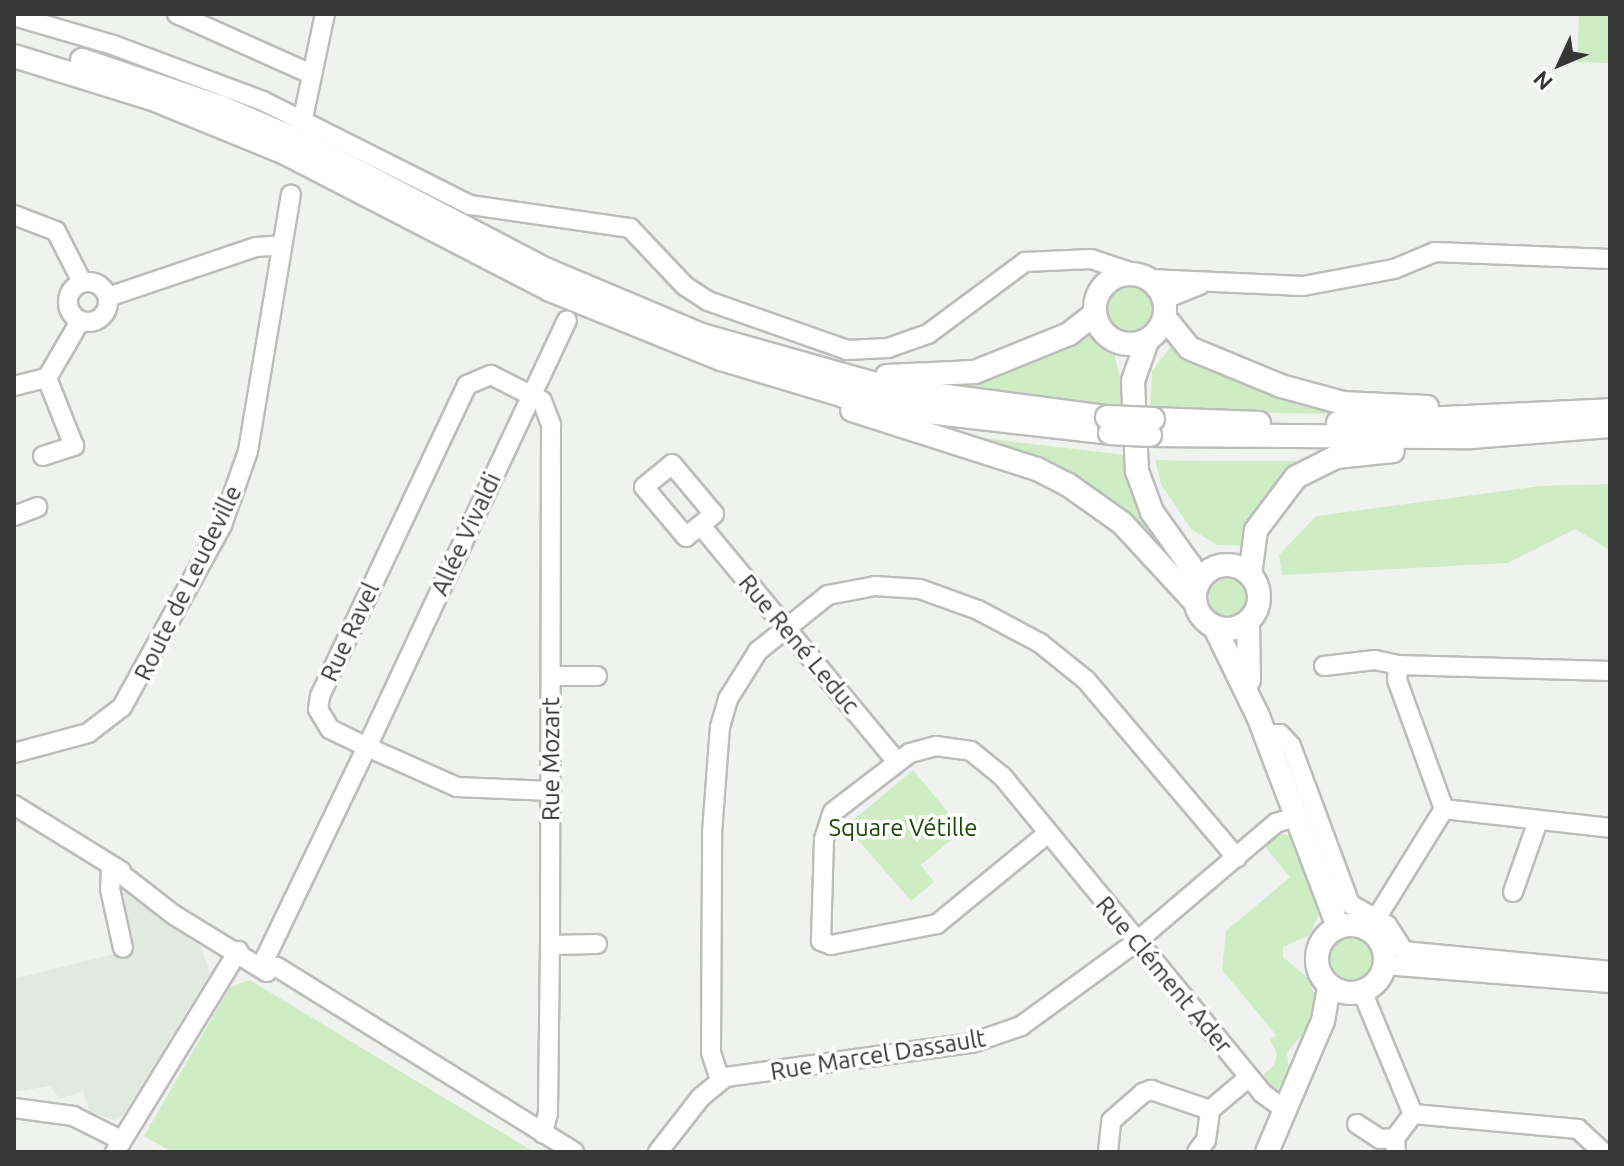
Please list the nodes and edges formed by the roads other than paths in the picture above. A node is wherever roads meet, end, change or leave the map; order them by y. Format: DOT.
graph roads {
  1 [pos="177,14"];
  2 [pos="325,14"];
  3 [pos="14,16"];
  4 [pos="14,40"];
  5 [pos="14,56"];
  6 [pos="309,73"];
  7 [pos="303,118"];
  8 [pos="291,195"];
  9 [pos="14,215"];
  10 [pos="282,245"];
  11 [pos="1610,259"];
  12 [pos="1143,276"];
  13 [pos="82,282"];
  14 [pos="1202,284"];
  15 [pos="108,297"];
  16 [pos="1165,308"];
  17 [pos="1095,314"];
  18 [pos="80,321"];
  19 [pos="567,321"];
  20 [pos="1115,341"];
  21 [pos="1147,341"];
  22 [pos="721,359"];
  23 [pos="787,363"];
  24 [pos="47,378"];
  25 [pos="1133,381"];
  26 [pos="14,386"];
  27 [pos="532,393"];
  28 [pos="1610,410"];
  29 [pos="1547,415"];
  30 [pos="1109,425"];
  31 [pos="1610,426"];
  32 [pos="1152,427"];
  33 [pos="1610,435"];
  34 [pos="43,456"];
  35 [pos="37,507"];
  36 [pos="14,516"];
  37 [pos="702,527"];
  38 [pos="1172,539"];
  39 [pos="1219,566"];
  40 [pos="1250,575"];
  41 [pos="1196,594"];
  42 [pos="1248,622"];
  43 [pos="784,626"];
  44 [pos="1215,628"];
  45 [pos="1398,665"];
  46 [pos="1324,666"];
  47 [pos="1610,671"];
  48 [pos="551,676"];
  49 [pos="597,676"];
  50 [pos="1261,726"];
  51 [pos="367,747"];
  52 [pos="14,753"];
  53 [pos="896,761"];
  54 [pos="551,791"];
  55 [pos="14,805"];
  56 [pos="1444,809"];
  57 [pos="1297,816"];
  58 [pos="1538,821"];
  59 [pos="1610,828"];
  60 [pos="1047,834"];
  61 [pos="1237,858"];
  62 [pos="111,866"];
  63 [pos="1513,892"];
  64 [pos="1373,923"];
  65 [pos="1338,927"];
  66 [pos="1136,942"];
  67 [pos="597,944"];
  68 [pos="550,945"];
  69 [pos="123,948"];
  70 [pos="238,951"];
  71 [pos="262,965"];
  72 [pos="1385,965"];
  73 [pos="1610,971"];
  74 [pos="1610,983"];
  75 [pos="1346,990"];
  76 [pos="1249,1077"];
  77 [pos="720,1080"];
  78 [pos="14,1108"];
  79 [pos="1210,1110"];
  80 [pos="1285,1110"];
  81 [pos="1413,1114"];
  82 [pos="1357,1124"];
  83 [pos="543,1133"];
  84 [pos="1396,1145"];
  85 [pos="118,1146"];
  86 [pos="574,1152"];
  87 [pos="658,1152"];
  88 [pos="1108,1152"];
  89 [pos="1197,1152"];
  90 [pos="1267,1152"];
  91 [pos="1603,1152"];
  1 -- 6 [label="street"];
  2 -- 6 [label="street"];
  3 -- 7 [label="street"];
  4 -- 23 [label="main road"];
  5 -- 22 [label="main road"];
  6 -- 7 [label="street"];
  7 -- 12 [label="street"];
  8 -- 10 [label="street, Route de Leudeville"];
  9 -- 13 [label="street"];
  10 -- 15 [label="street"];
  10 -- 52 [label="street, Route de Leudeville"];
  11 -- 14 [label="street"];
  12 -- 14 [label="street"];
  12 -- 16 [label="main road"];
  12 -- 17 [label="main road"];
  13 -- 15 [label="street"];
  13 -- 18 [label="street"];
  14 -- 16 [label="street"];
  15 -- 18 [label="street"];
  16 -- 21 [label="main road"];
  16 -- 29 [label="main road"];
  17 -- 20 [label="main road"];
  17 -- 23 [label="main road"];
  18 -- 24 [label="street"];
  19 -- 27 [label="street, Allée Vivaldi"];
  20 -- 21 [label="main road"];
  20 -- 25 [label="main road"];
  21 -- 25 [label="main road"];
  22 -- 30 [label="main road"];
  22 -- 41 [label="main road"];
  23 -- 30 [label="main road"];
  24 -- 26 [label="street"];
  24 -- 34 [label="street"];
  25 -- 38 [label="main road"];
  27 -- 48 [label="street, Rue Mozart"];
  27 -- 51 [label="street, Allée Vivaldi"];
  27 -- 51 [label="street, Rue Ravel"];
  28 -- 29 [label="main road"];
  29 -- 32 [label="main road"];
  30 -- 32 [label="main road, bridge"];
  31 -- 32 [label="main road"];
  33 -- 40 [label="main road"];
  35 -- 36 [label="street"];
  37 -- 43 [label="street, Rue René Leduc"];
  38 -- 39 [label="main road"];
  38 -- 41 [label="main road"];
  39 -- 40 [label="main road"];
  39 -- 41 [label="main road"];
  40 -- 42 [label="main road"];
  41 -- 44 [label="main road"];
  42 -- 44 [label="main road"];
  42 -- 50 [label="main road"];
  43 -- 53 [label="street, Rue René Leduc"];
  43 -- 61 [label="street"];
  43 -- 77 [label="street"];
  44 -- 50 [label="main road"];
  45 -- 46 [label="street"];
  45 -- 47 [label="street"];
  45 -- 56 [label="street"];
  48 -- 49 [label="street"];
  48 -- 54 [label="street, Rue Mozart"];
  50 -- 57 [label="main road"];
  50 -- 64 [label="street"];
  51 -- 54 [label="street, Rue Ravel"];
  51 -- 71 [label="street"];
  53 -- 60 [label="street, Rue Clément Ader"];
  53 -- 60 [label="street, Rue Clément Ader"];
  54 -- 68 [label="street, Rue Mozart"];
  55 -- 62 [label="street"];
  56 -- 58 [label="street"];
  56 -- 64 [label="street"];
  57 -- 61 [label="street, Rue Marcel Dassault"];
  57 -- 65 [label="main road"];
  58 -- 59 [label="street"];
  58 -- 63 [label="street"];
  60 -- 66 [label="street, Rue Clément Ader"];
  61 -- 66 [label="street, Rue Marcel Dassault"];
  62 -- 69 [label="street"];
  62 -- 70 [label="street"];
  64 -- 65 [label="main road"];
  64 -- 72 [label="main road"];
  64 -- 73 [label="street"];
  65 -- 75 [label="main road"];
  66 -- 76 [label="street, Rue Clément Ader"];
  66 -- 77 [label="street, Rue Marcel Dassault"];
  67 -- 68 [label="street"];
  68 -- 83 [label="street, Rue Mozart"];
  70 -- 71 [label="street"];
  70 -- 85 [label="street"];
  71 -- 83 [label="street"];
  72 -- 74 [label="street"];
  72 -- 75 [label="main road"];
  75 -- 80 [label="main road"];
  75 -- 81 [label="street"];
  76 -- 79 [label="street"];
  76 -- 80 [label="street, Rue Clément Ader"];
  77 -- 87 [label="street"];
  78 -- 85 [label="street"];
  79 -- 88 [label="street"];
  79 -- 89 [label="street"];
  80 -- 90 [label="main road"];
  81 -- 84 [label="street"];
  81 -- 91 [label="street"];
  82 -- 84 [label="street"];
  83 -- 86 [label="street"];
}
